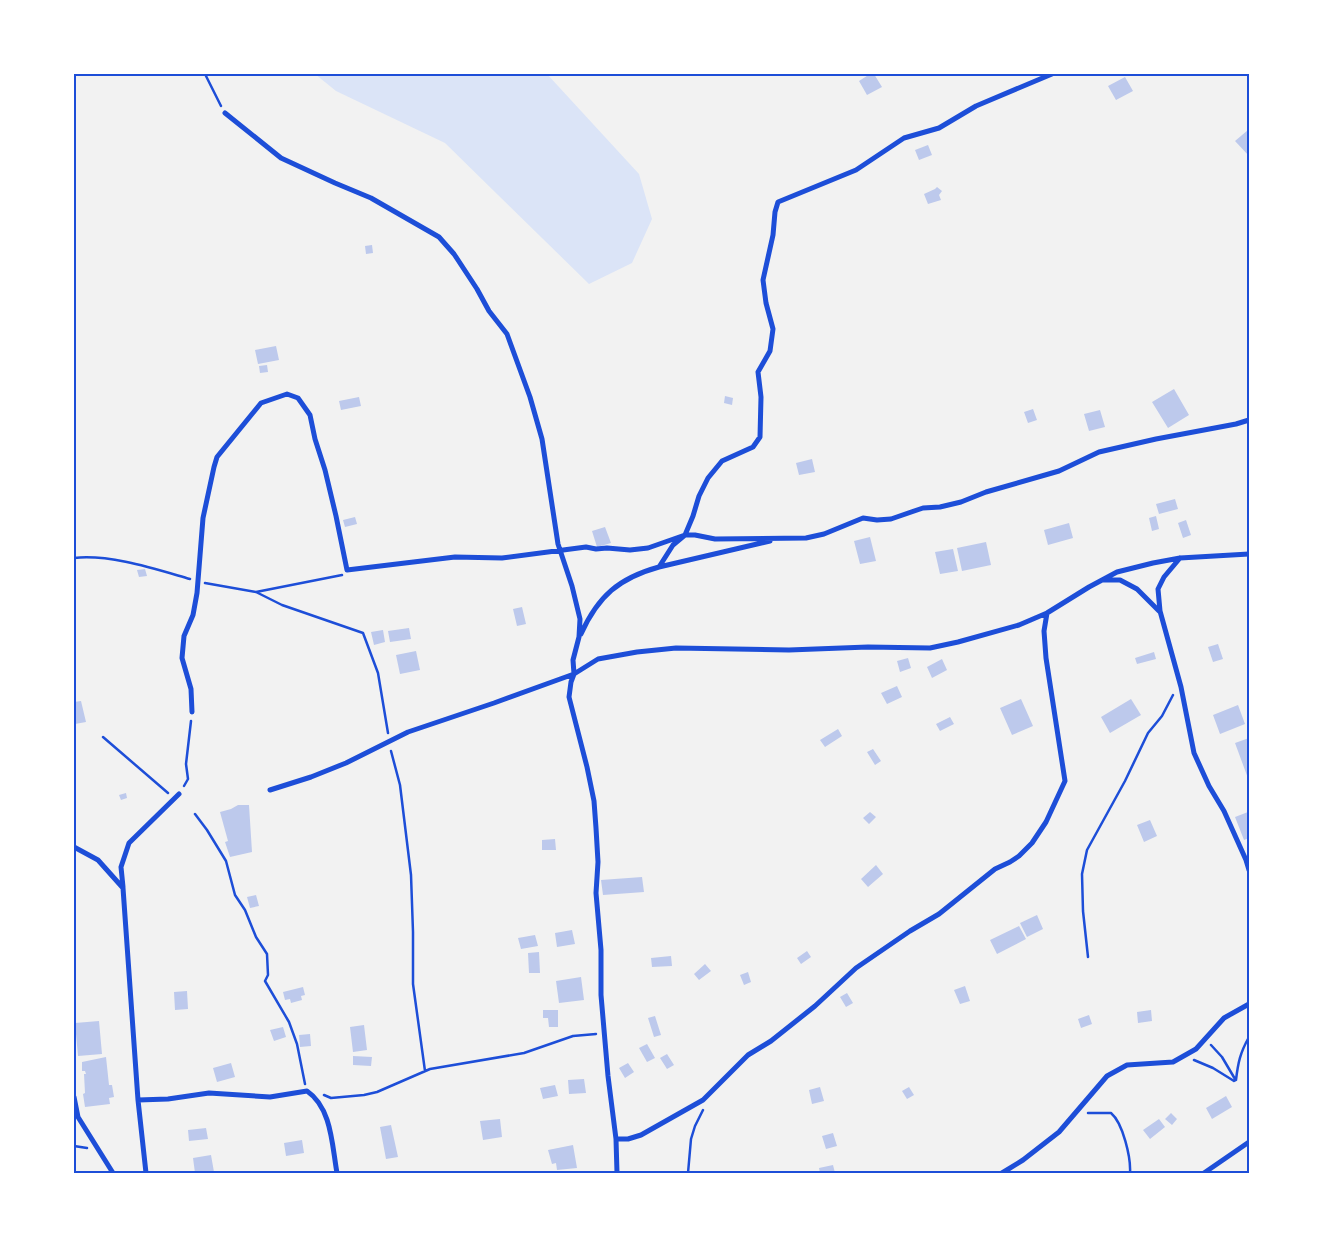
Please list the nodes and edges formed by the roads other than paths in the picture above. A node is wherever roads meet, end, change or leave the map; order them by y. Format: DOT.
graph roads {
  1 [pos="1052,74"];
  2 [pos="225,113"];
  3 [pos="1249,420"];
  4 [pos="685,535"];
  5 [pos="777,539"];
  6 [pos="560,550"];
  7 [pos="1249,554"];
  8 [pos="1180,558"];
  9 [pos="659,567"];
  10 [pos="1102,580"];
  11 [pos="1160,611"];
  12 [pos="1047,614"];
  13 [pos="579,638"];
  14 [pos="574,674"];
  15 [pos="192,712"];
  16 [pos="270,790"];
  17 [pos="180,794"];
  18 [pos="74,847"];
  19 [pos="1249,870"];
  20 [pos="122,888"];
  21 [pos="1249,1004"];
  22 [pos="74,1097"];
  23 [pos="138,1100"];
  24 [pos="616,1139"];
  25 [pos="1249,1142"];
  26 [pos="113,1173"];
  27 [pos="146,1173"];
  28 [pos="337,1173"];
  29 [pos="617,1173"];
  30 [pos="1002,1173"];
  31 [pos="1204,1173"];
  1 -- 4 [label="street"];
  2 -- 6 [label="street"];
  3 -- 5 [label="street"];
  4 -- 5 [label="street"];
  4 -- 6 [label="street"];
  4 -- 9 [label="street"];
  5 -- 9 [label="street"];
  6 -- 13 [label="street"];
  6 -- 15 [label="street"];
  7 -- 8 [label="street"];
  8 -- 10 [label="street"];
  8 -- 11 [label="street"];
  9 -- 13 [label="street"];
  10 -- 11 [label="street"];
  10 -- 12 [label="street"];
  11 -- 19 [label="street"];
  12 -- 14 [label="street"];
  12 -- 24 [label="street"];
  13 -- 14 [label="street"];
  14 -- 16 [label="street"];
  14 -- 24 [label="street"];
  17 -- 20 [label="street"];
  18 -- 20 [label="street"];
  20 -- 23 [label="street"];
  21 -- 30 [label="street"];
  22 -- 26 [label="street"];
  23 -- 27 [label="street"];
  23 -- 28 [label="street"];
  24 -- 29 [label="street"];
  25 -- 31 [label="street"];
}
